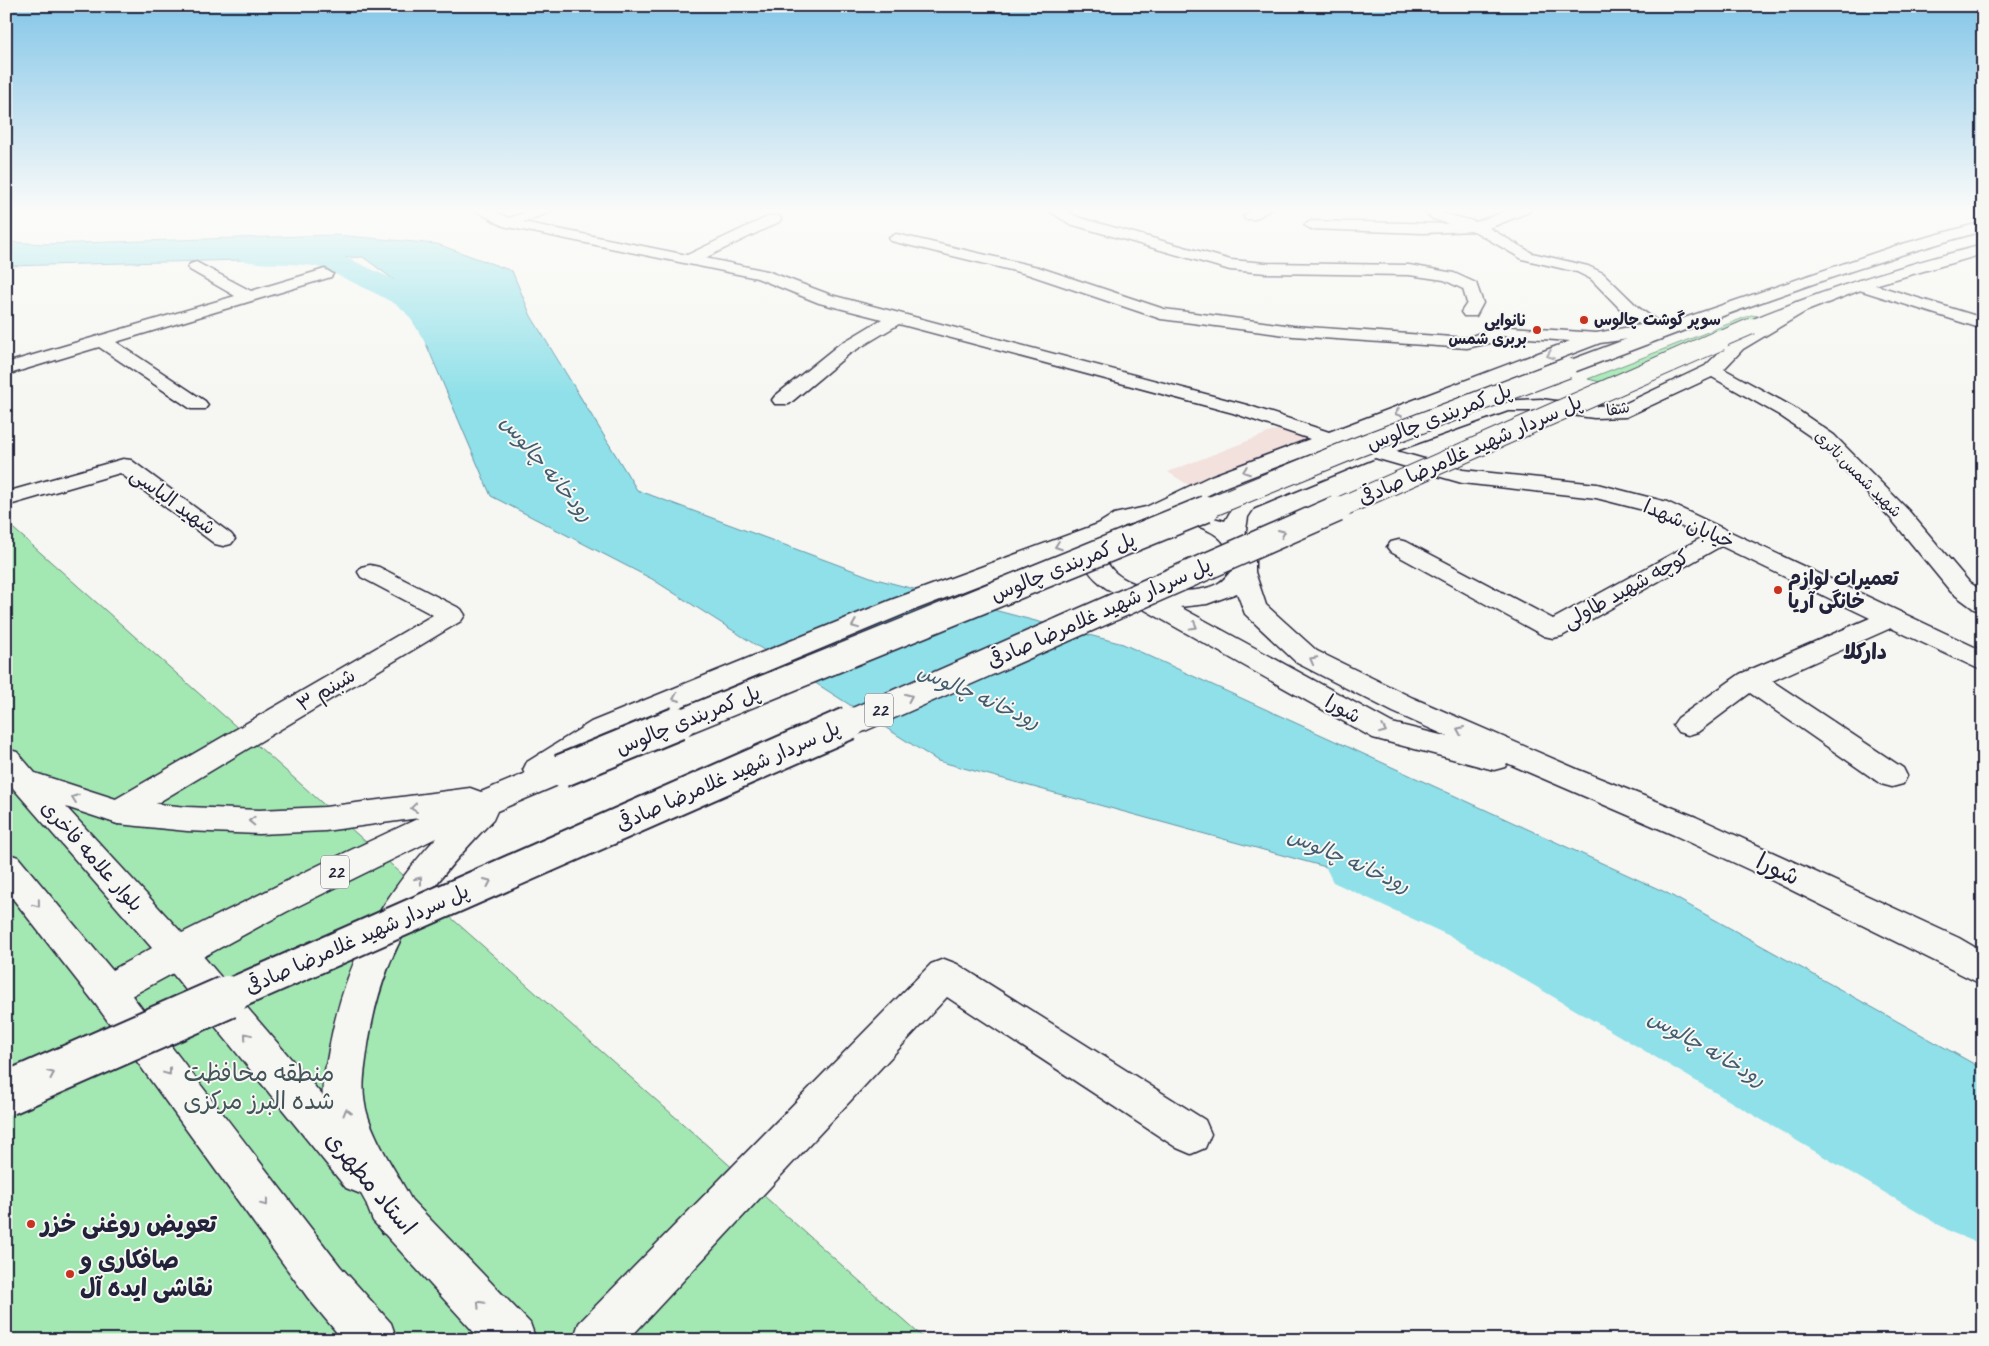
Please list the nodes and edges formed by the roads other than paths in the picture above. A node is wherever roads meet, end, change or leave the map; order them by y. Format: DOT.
graph roads {
  1 [pos="205,272"];
  2 [pos="751,272"];
  3 [pos="1037,272"];
  4 [pos="1421,272"];
  5 [pos="1588,272"];
  6 [pos="1836,272"];
  7 [pos="1900,272"];
  8 [pos="325,274"];
  9 [pos="1859,285"];
  10 [pos="248,296"];
  11 [pos="1814,299"];
  12 [pos="1470,312"];
  13 [pos="1708,317"];
  14 [pos="896,318"];
  15 [pos="1983,324"];
  16 [pos="1665,328"];
  17 [pos="1596,338"];
  18 [pos="101,340"];
  19 [pos="6,369"];
  20 [pos="1712,370"];
  21 [pos="782,400"];
  22 [pos="198,405"];
  23 [pos="1329,439"];
  24 [pos="1374,451"];
  25 [pos="1219,481"];
  26 [pos="6,499"];
  27 [pos="1246,503"];
  28 [pos="1152,513"];
  29 [pos="1104,529"];
  30 [pos="1722,536"];
  31 [pos="1233,537"];
  32 [pos="223,539"];
  33 [pos="1399,547"];
  34 [pos="370,572"];
  35 [pos="1243,572"];
  36 [pos="1137,594"];
  37 [pos="1983,604"];
  38 [pos="1891,619"];
  39 [pos="1983,662"];
  40 [pos="1750,680"];
  41 [pos="1688,726"];
  42 [pos="16,771"];
  43 [pos="1892,776"];
  44 [pos="1568,778"];
  45 [pos="497,797"];
  46 [pos="118,812"];
  47 [pos="6,866"];
  48 [pos="177,952"];
  49 [pos="1983,970"];
  50 [pos="107,991"];
  51 [pos="6,1094"];
  52 [pos="1191,1134"];
  53 [pos="398,1218"];
  54 [pos="374,1340"];
  55 [pos="513,1340"];
  56 [pos="596,1340"];
  1 -- 10 [label="main road"];
  2 -- 14 [label="main road"];
  3 -- 17 [label="main road"];
  4 -- 12 [label="main road"];
  5 -- 16 [label="main road"];
  6 -- 13 [label="main road, 22"];
  7 -- 9 [label="main road, 22"];
  8 -- 10 [label="main road"];
  9 -- 11 [label="main road, 22"];
  9 -- 15 [label="main road"];
  10 -- 18 [label="main road"];
  11 -- 13 [label="main road, 22"];
  11 -- 20 [label="main road, شفا"];
  51 -- 11 [label="main road, پل سردار شهید غلامرضا صادقی / 22, one-way, bridge"];
  13 -- 16 [label="main road, 22"];
  14 -- 21 [label="main road"];
  14 -- 23 [label="main road"];
  16 -- 17 [label="main road"];
  16 -- 45 [label="main road, پل کمربندی چالوس / 22, bridge"];
  17 -- 23 [label="main road, one-way"];
  18 -- 19 [label="main road"];
  18 -- 22 [label="main road"];
  20 -- 24 [label="main road, شفا"];
  20 -- 37 [label="main road, شهید شمس ناتری"];
  23 -- 25 [label="main road, one-way"];
  24 -- 27 [label="main road, شفا"];
  24 -- 30 [label="main road, خیابان شهدا"];
  25 -- 27 [label="main road"];
  25 -- 28 [label="main road"];
  26 -- 32 [label="main road, شهید الیاسی"];
  27 -- 31 [label="main road"];
  28 -- 29 [label="main road"];
  28 -- 31 [label="main road"];
  29 -- 36 [label="main road"];
  29 -- 45 [label="main road, one-way"];
  30 -- 33 [label="main road, کوچه شهید طاولی"];
  30 -- 38 [label="main road, خیابان شهدا"];
  31 -- 35 [label="main road"];
  34 -- 46 [label="main road, شبنم ۳"];
  35 -- 36 [label="main road"];
  44 -- 35 [label="main road, شورا, one-way"];
  36 -- 44 [label="main road, شورا, one-way"];
  38 -- 39 [label="main road, خیابان شهدا"];
  38 -- 40 [label="main road"];
  40 -- 41 [label="main road"];
  40 -- 43 [label="main road"];
  46 -- 42 [label="main road, one-way"];
  42 -- 48 [label="main road, بلوار علامه فاخری"];
  44 -- 49 [label="main road, شورا"];
  45 -- 46 [label="main road, one-way"];
  45 -- 48 [label="main road, 22"];
  53 -- 45 [label="main road, one-way"];
  47 -- 50 [label="main road, one-way"];
  48 -- 50 [label="main road, 22"];
  53 -- 48 [label="main road, استاد مطهری, one-way"];
  50 -- 54 [label="main road, one-way"];
  52 -- 56 [label="main road"];
  55 -- 53 [label="main road, استاد مطهری, one-way"];
}
